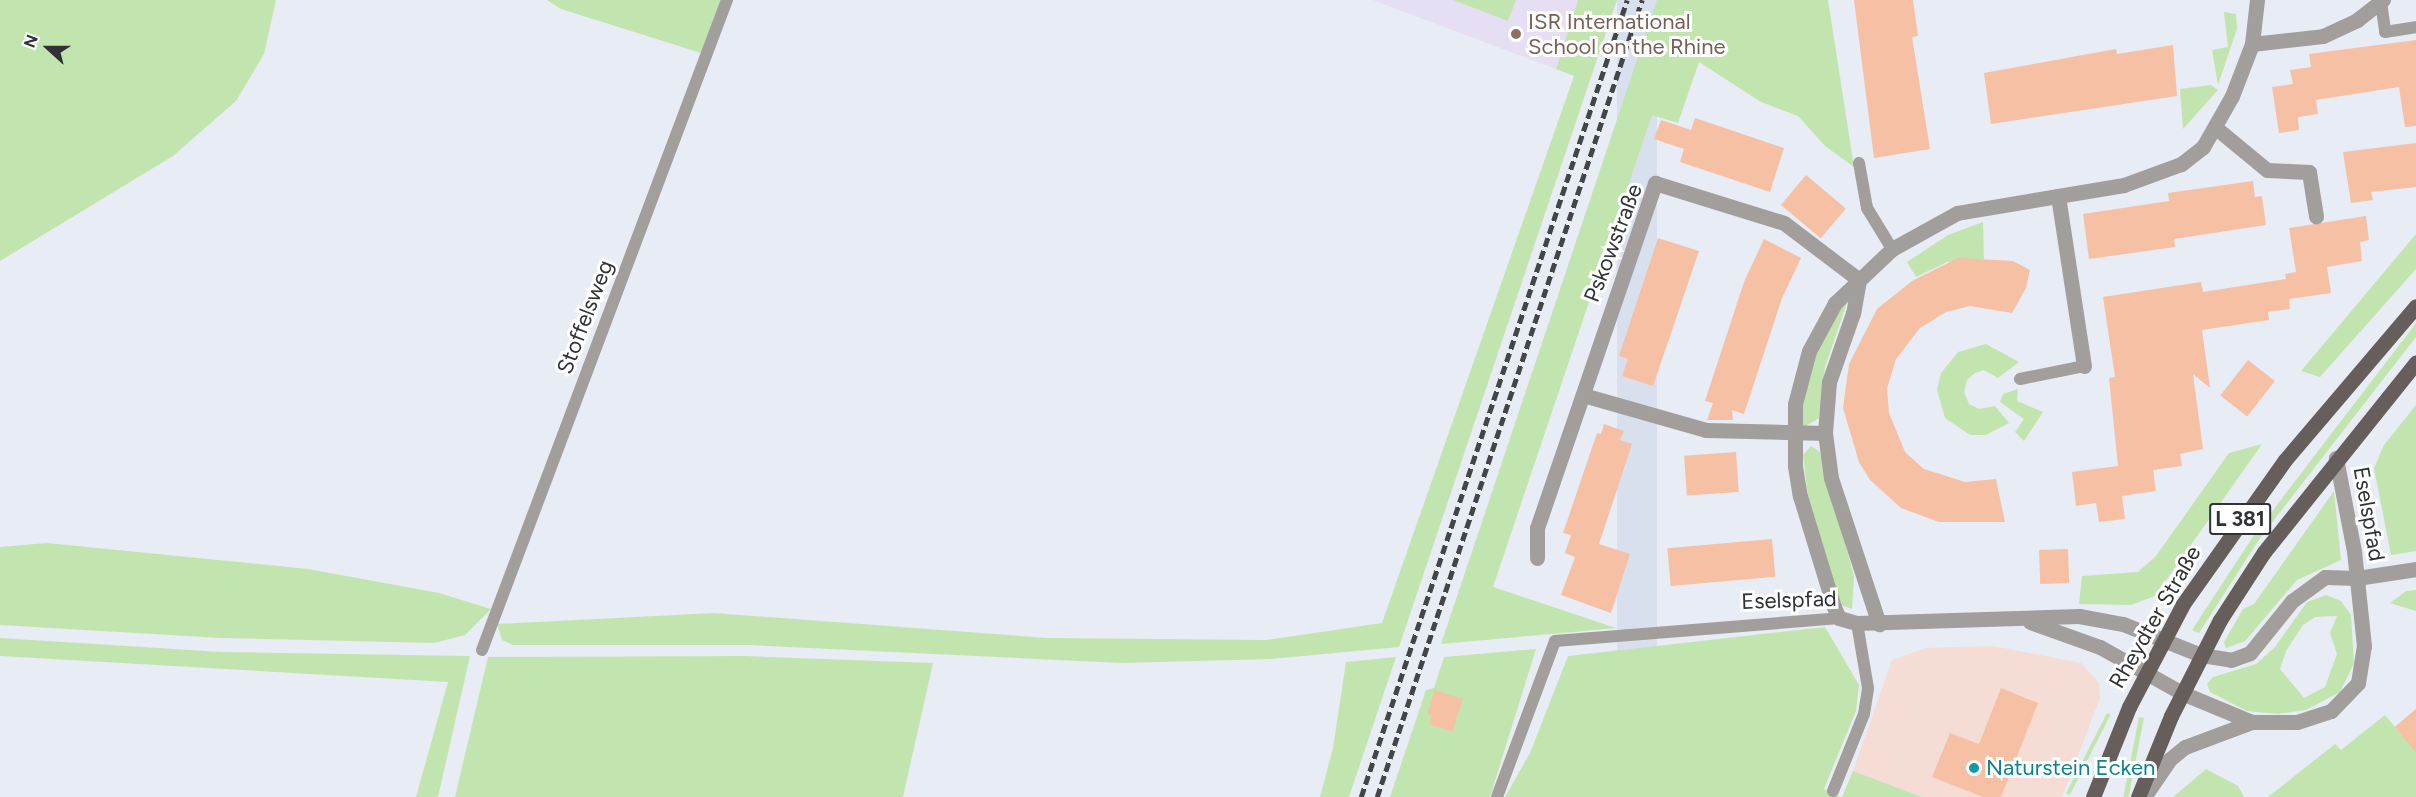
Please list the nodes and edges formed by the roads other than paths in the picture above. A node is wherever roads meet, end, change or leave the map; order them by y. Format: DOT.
graph roads {
  1 [pos="727,0"];
  2 [pos="2257,0"];
  3 [pos="2382,1"];
  4 [pos="2416,27"];
  5 [pos="2252,45"];
  6 [pos="2216,128"];
  7 [pos="1859,163"];
  8 [pos="2058,196"];
  9 [pos="2316,216"];
  10 [pos="1892,249"];
  11 [pos="1859,280"];
  12 [pos="2416,306"];
  13 [pos="2416,362"];
  14 [pos="2084,366"];
  15 [pos="2020,379"];
  16 [pos="1583,395"];
  17 [pos="1825,433"];
  18 [pos="1793,434"];
  19 [pos="2336,458"];
  20 [pos="1537,558"];
  21 [pos="2416,569"];
  22 [pos="2357,578"];
  23 [pos="1839,618"];
  24 [pos="2024,620"];
  25 [pos="1857,623"];
  26 [pos="1879,624"];
  27 [pos="2163,640"];
  28 [pos="482,650"];
  29 [pos="2201,655"];
  30 [pos="2146,672"];
  31 [pos="2182,693"];
  32 [pos="2252,722"];
  33 [pos="1833,791"];
  34 [pos="1497,797"];
  35 [pos="2093,797"];
  36 [pos="2138,797"];
  37 [pos="2144,797"];
  1 -- 28 [label="lane, Stoffelsweg"];
  2 -- 5 [label="street"];
  3 -- 4 [label="lane"];
  3 -- 5 [label="street"];
  5 -- 6 [label="street"];
  6 -- 8 [label="street"];
  6 -- 9 [label="street"];
  7 -- 10 [label="lane"];
  8 -- 10 [label="street"];
  8 -- 14 [label="street"];
  10 -- 11 [label="street"];
  11 -- 16 [label="street, Pskowstraße"];
  11 -- 17 [label="street"];
  11 -- 18 [label="street"];
  12 -- 27 [label="main road, Rheydter Straße / L 381"];
  13 -- 19 [label="main road, L 381"];
  14 -- 15 [label="lane"];
  16 -- 18 [label="street"];
  16 -- 20 [label="street, Pskowstraße"];
  17 -- 18 [label="street"];
  17 -- 26 [label="street"];
  18 -- 23 [label="street"];
  19 -- 22 [label="street, Eselspfad"];
  19 -- 29 [label="main road, L 381"];
  21 -- 22 [label="street, Eselspfad"];
  22 -- 29 [label="street, Eselspfad"];
  22 -- 32 [label="street, Eselspfad"];
  23 -- 25 [label="street, Eselspfad"];
  23 -- 34 [label="lane, Eselspfad"];
  24 -- 26 [label="street, Eselspfad"];
  24 -- 27 [label="street, Eselspfad"];
  24 -- 30 [label="street, Eselspfad"];
  25 -- 26 [label="street, Eselspfad"];
  25 -- 33 [label="lane"];
  27 -- 29 [label="street, Eselspfad"];
  27 -- 30 [label="main road, Rheydter Straße / L 381"];
  29 -- 31 [label="main road, L 381"];
  30 -- 31 [label="street, Eselspfad"];
  30 -- 35 [label="main road, Rheydter Straße / L 381"];
  31 -- 32 [label="street, Eselspfad"];
  31 -- 36 [label="main road, L 381"];
  32 -- 37 [label="street, Eselspfad"];
}
